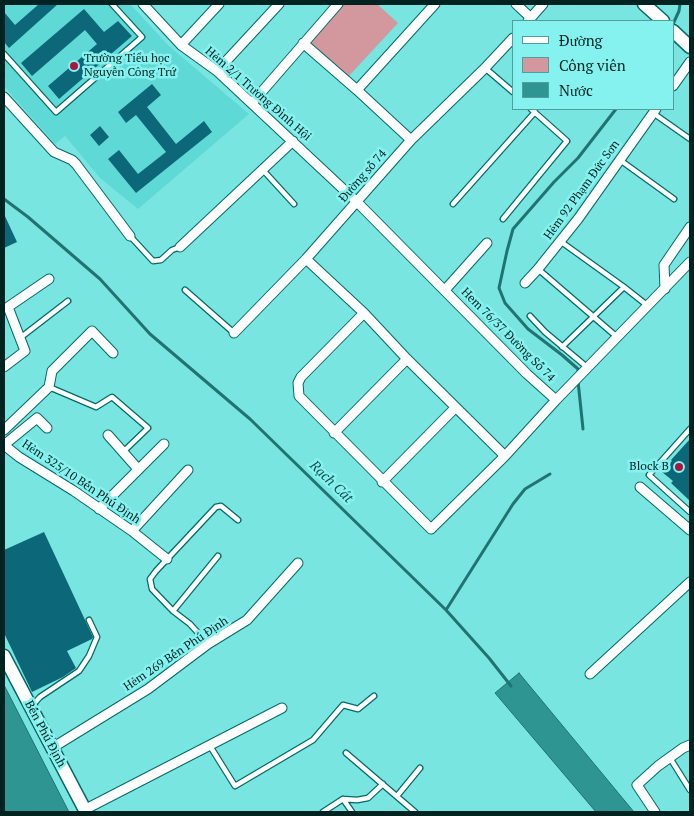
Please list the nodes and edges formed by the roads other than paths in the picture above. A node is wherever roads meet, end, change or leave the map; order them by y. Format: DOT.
graph roads {
  1 [pos="112,4"];
  2 [pos="143,4"];
  3 [pos="219,4"];
  4 [pos="279,4"];
  5 [pos="338,4"];
  6 [pos="435,4"];
  7 [pos="516,4"];
  8 [pos="543,4"];
  9 [pos="644,4"];
  10 [pos="531,20"];
  11 [pos="662,20"];
  12 [pos="512,39"];
  13 [pos="303,43"];
  14 [pos="181,45"];
  15 [pos="4,54"];
  16 [pos="690,62"];
  17 [pos="485,68"];
  18 [pos="216,71"];
  19 [pos="674,85"];
  20 [pos="357,90"];
  21 [pos="512,91"];
  22 [pos="4,97"];
  23 [pos="252,103"];
  24 [pos="533,110"];
  25 [pos="655,111"];
  26 [pos="690,139"];
  27 [pos="411,140"];
  28 [pos="293,141"];
  29 [pos="620,160"];
  30 [pos="262,169"];
  31 [pos="674,199"];
  32 [pos="357,202"];
  33 [pos="294,204"];
  34 [pos="453,204"];
  35 [pos="503,219"];
  36 [pos="690,227"];
  37 [pos="130,236"];
  38 [pos="560,241"];
  39 [pos="487,243"];
  40 [pos="180,246"];
  41 [pos="306,259"];
  42 [pos="690,262"];
  43 [pos="538,269"];
  44 [pos="49,279"];
  45 [pos="524,283"];
  46 [pos="624,287"];
  47 [pos="665,288"];
  48 [pos="185,290"];
  49 [pos="445,290"];
  50 [pos="68,301"];
  51 [pos="648,306"];
  52 [pos="364,313"];
  53 [pos="530,316"];
  54 [pos="594,316"];
  55 [pos="234,333"];
  56 [pos="618,337"];
  57 [pos="20,338"];
  58 [pos="562,347"];
  59 [pos="113,353"];
  60 [pos="407,359"];
  61 [pos="4,367"];
  62 [pos="588,368"];
  63 [pos="49,387"];
  64 [pos="556,400"];
  65 [pos="455,408"];
  66 [pos="47,428"];
  67 [pos="690,429"];
  68 [pos="4,430"];
  69 [pos="334,433"];
  70 [pos="108,435"];
  71 [pos="164,444"];
  72 [pos="4,445"];
  73 [pos="123,452"];
  74 [pos="505,456"];
  75 [pos="138,469"];
  76 [pos="188,470"];
  77 [pos="382,482"];
  78 [pos="640,487"];
  79 [pos="99,509"];
  80 [pos="690,512"];
  81 [pos="238,520"];
  82 [pos="690,530"];
  83 [pos="132,531"];
  84 [pos="218,556"];
  85 [pos="167,559"];
  86 [pos="298,563"];
  87 [pos="690,582"];
  88 [pos="173,611"];
  89 [pos="89,620"];
  90 [pos="208,644"];
  91 [pos="4,656"];
  92 [pos="590,674"];
  93 [pos="374,696"];
  94 [pos="30,708"];
  95 [pos="282,708"];
  96 [pos="690,745"];
  97 [pos="210,746"];
  98 [pos="52,748"];
  99 [pos="346,753"];
  100 [pos="670,758"];
  101 [pos="420,768"];
  102 [pos="382,784"];
  103 [pos="690,790"];
  104 [pos="397,796"];
  105 [pos="344,799"];
  106 [pos="85,811"];
  107 [pos="323,812"];
  108 [pos="352,812"];
  109 [pos="416,812"];
  110 [pos="655,812"];
  1 -- 15 [label="lane"];
  2 -- 14 [label="street, Hẻm 2/1 Trương Đình Hội"];
  3 -- 14 [label="street"];
  4 -- 18 [label="street"];
  5 -- 13 [label="street"];
  6 -- 20 [label="street"];
  7 -- 10 [label="street"];
  8 -- 10 [label="street"];
  9 -- 11 [label="street"];
  12 -- 17 [label="street, Đường số 74"];
  13 -- 20 [label="street"];
  13 -- 23 [label="street"];
  14 -- 18 [label="street, Hẻm 2/1 Trương Đình Hội"];
  16 -- 19 [label="street"];
  17 -- 21 [label="lane"];
  17 -- 27 [label="street, Đường số 74"];
  18 -- 23 [label="street, Hẻm 2/1 Trương Đình Hội"];
  20 -- 27 [label="street"];
  22 -- 37 [label="street"];
  23 -- 28 [label="street, Hẻm 2/1 Trương Đình Hội"];
  24 -- 34 [label="lane"];
  24 -- 35 [label="lane"];
  25 -- 26 [label="lane"];
  25 -- 29 [label="street, Hẻm 92 Phạm Đức Sơn"];
  27 -- 32 [label="street, Đường số 74"];
  28 -- 30 [label="street"];
  28 -- 32 [label="street, Hẻm 2/1 Trương Đình Hội"];
  29 -- 31 [label="lane"];
  29 -- 38 [label="street, Hẻm 92 Phạm Đức Sơn"];
  30 -- 33 [label="lane"];
  30 -- 40 [label="street"];
  32 -- 41 [label="street, Đường số 74"];
  32 -- 49 [label="street, Hem 76/37 Đường Số 74"];
  36 -- 47 [label="street"];
  37 -- 40 [label="lane"];
  38 -- 43 [label="street, Hẻm 92 Phạm Đức Sơn"];
  38 -- 46 [label="lane"];
  39 -- 49 [label="street"];
  41 -- 52 [label="street"];
  41 -- 55 [label="street, Đường số 74"];
  42 -- 47 [label="street"];
  43 -- 45 [label="street, Hẻm 92 Phạm Đức Sơn"];
  43 -- 54 [label="lane"];
  44 -- 57 [label="street"];
  46 -- 51 [label="lane"];
  46 -- 54 [label="lane"];
  47 -- 51 [label="street"];
  48 -- 55 [label="lane"];
  49 -- 64 [label="street, Hem 76/37 Đường Số 74"];
  50 -- 57 [label="lane"];
  51 -- 56 [label="street"];
  52 -- 60 [label="street"];
  52 -- 69 [label="street"];
  53 -- 58 [label="lane"];
  54 -- 56 [label="lane"];
  54 -- 58 [label="lane"];
  56 -- 62 [label="street"];
  57 -- 61 [label="street"];
  58 -- 62 [label="lane"];
  59 -- 63 [label="street"];
  60 -- 65 [label="street"];
  60 -- 69 [label="street"];
  62 -- 64 [label="street"];
  63 -- 68 [label="street"];
  63 -- 73 [label="lane"];
  64 -- 74 [label="street, Hem 76/37 Đường Số 74"];
  65 -- 74 [label="street"];
  65 -- 77 [label="street"];
  66 -- 72 [label="street"];
  67 -- 80 [label="lane"];
  69 -- 77 [label="street"];
  70 -- 73 [label="street"];
  71 -- 75 [label="street"];
  72 -- 79 [label="street, Hẻm 325/10 Bến Phú Định"];
  73 -- 75 [label="street"];
  74 -- 77 [label="street, Hem 76/37 Đường Số 74"];
  75 -- 79 [label="street"];
  76 -- 83 [label="street"];
  78 -- 82 [label="street"];
  79 -- 83 [label="street, Hẻm 325/10 Bến Phú Định"];
  81 -- 85 [label="lane"];
  83 -- 85 [label="street, Hẻm 325/10 Bến Phú Định"];
  84 -- 88 [label="lane"];
  85 -- 88 [label="lane"];
  86 -- 90 [label="street, Hẻm 269 Bến Phú Định"];
  87 -- 92 [label="street"];
  88 -- 90 [label="lane"];
  89 -- 94 [label="lane"];
  90 -- 98 [label="street, Hẻm 269 Bến Phú Định"];
  91 -- 94 [label="street, Bến Phú Định"];
  93 -- 97 [label="lane"];
  94 -- 98 [label="street, Bến Phú Định"];
  95 -- 97 [label="street"];
  96 -- 100 [label="street"];
  97 -- 106 [label="street"];
  98 -- 106 [label="street, Bến Phú Định"];
  99 -- 102 [label="lane"];
  100 -- 103 [label="lane"];
  100 -- 110 [label="street"];
  101 -- 104 [label="lane"];
  102 -- 104 [label="lane"];
  102 -- 105 [label="lane"];
  104 -- 109 [label="lane"];
  105 -- 107 [label="lane"];
  105 -- 108 [label="lane"];
}
